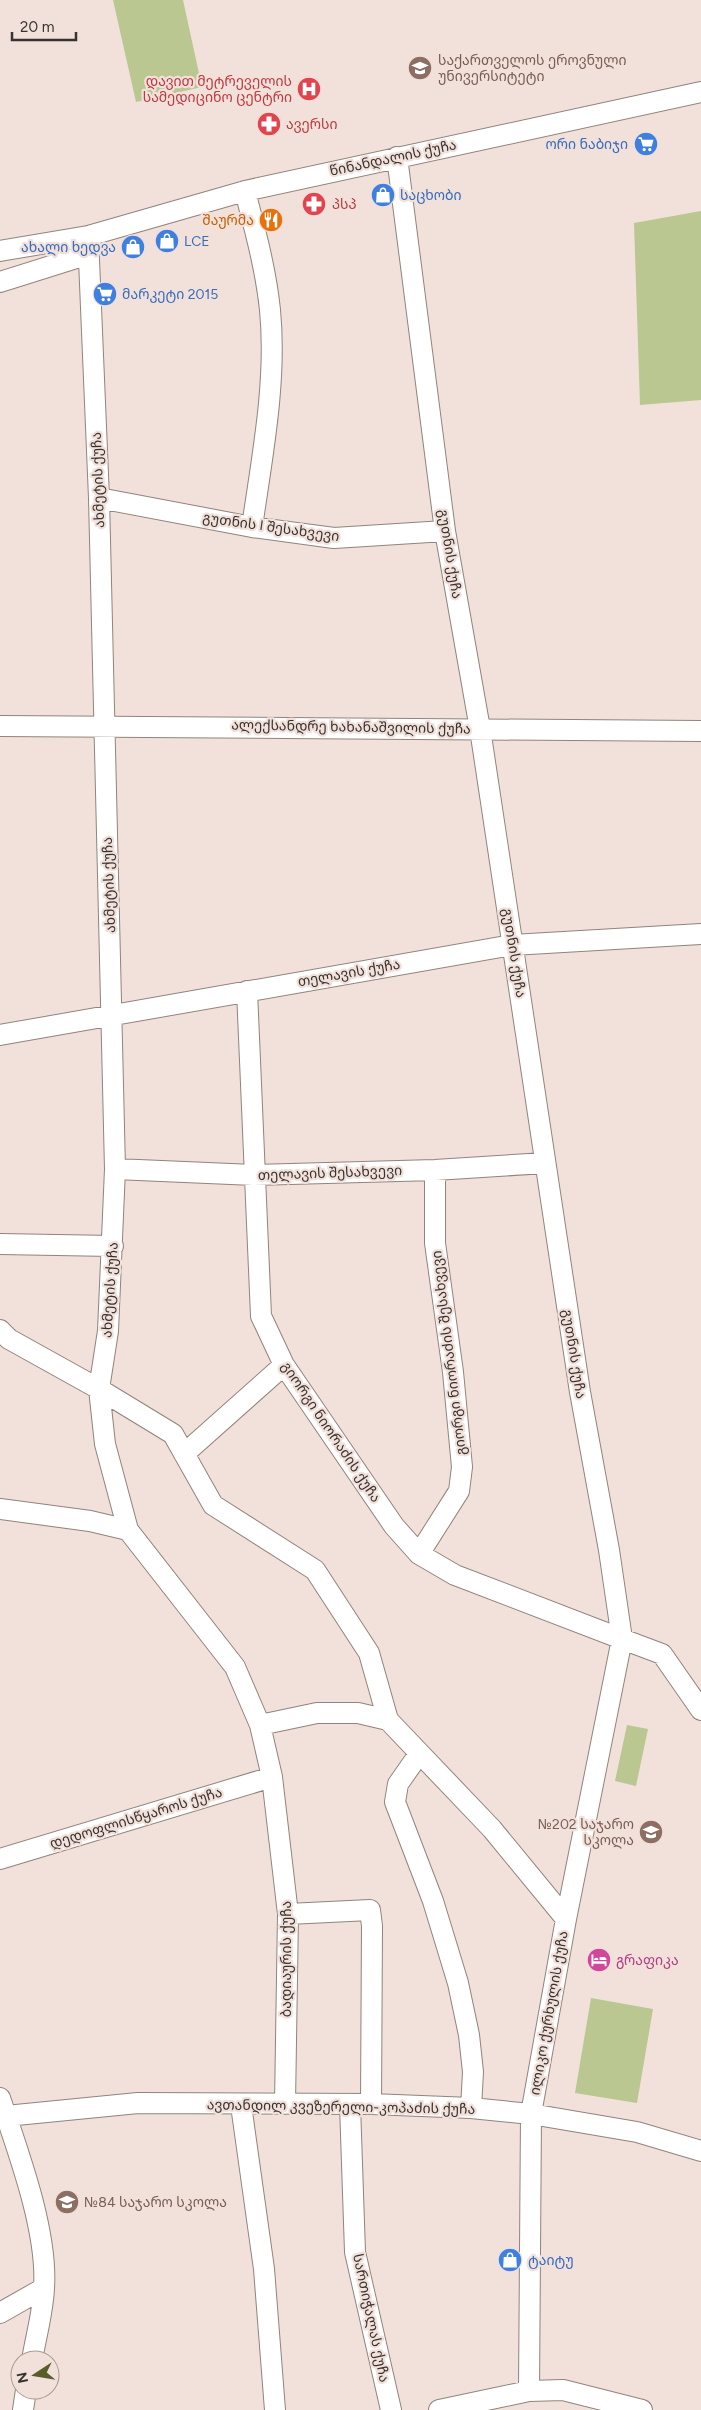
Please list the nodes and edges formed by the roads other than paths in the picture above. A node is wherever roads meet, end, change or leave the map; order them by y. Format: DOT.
graph roads {
  1 [pos="701,92"];
  2 [pos="397,157"];
  3 [pos="245,191"];
  4 [pos="88,245"];
  5 [pos="4,250"];
  6 [pos="0,282"];
  7 [pos="99,498"];
  8 [pos="252,527"];
  9 [pos="445,531"];
  10 [pos="104,725"];
  11 [pos="0,726"];
  12 [pos="480,729"];
  13 [pos="701,731"];
  14 [pos="701,934"];
  15 [pos="512,945"];
  16 [pos="248,991"];
  17 [pos="112,1015"];
  18 [pos="0,1035"];
  19 [pos="545,1163"];
  20 [pos="114,1169"];
  21 [pos="435,1170"];
  22 [pos="254,1175"];
  23 [pos="0,1244"];
  24 [pos="113,1246"];
  25 [pos="0,1330"];
  26 [pos="284,1365"];
  27 [pos="100,1389"];
  28 [pos="184,1454"];
  29 [pos="0,1509"];
  30 [pos="128,1530"];
  31 [pos="419,1554"];
  32 [pos="622,1639"];
  33 [pos="701,1710"];
  34 [pos="388,1720"];
  35 [pos="260,1726"];
  36 [pos="419,1754"];
  37 [pos="272,1777"];
  38 [pos="0,1859"];
  39 [pos="288,1914"];
  40 [pos="566,1919"];
  41 [pos="285,2104"];
  42 [pos="371,2104"];
  43 [pos="241,2105"];
  44 [pos="350,2105"];
  45 [pos="3,2107"];
  46 [pos="471,2108"];
  47 [pos="531,2114"];
  48 [pos="701,2151"];
  49 [pos="44,2288"];
  50 [pos="0,2313"];
  51 [pos="34,2350"];
  52 [pos="529,2391"];
  53 [pos="275,2410"];
  54 [pos="391,2410"];
  55 [pos="439,2410"];
  56 [pos="642,2410"];
  1 -- 2 [label="street, წინანდალის ქუჩა"];
  2 -- 3 [label="street, წინანდალის ქუჩა"];
  2 -- 9 [label="street, გუთნის ქუჩა"];
  3 -- 4 [label="street, წინანდალის ქუჩა"];
  3 -- 8 [label="street"];
  4 -- 5 [label="street"];
  4 -- 6 [label="street"];
  4 -- 7 [label="street, ახმეტის ქუჩა"];
  7 -- 8 [label="street, გუთნის I შესახვევი"];
  7 -- 10 [label="street, ახმეტის ქუჩა"];
  8 -- 9 [label="street, გუთნის I შესახვევი"];
  9 -- 12 [label="street, გუთნის ქუჩა"];
  10 -- 11 [label="street, ალექსანდრე ხახანაშვილის ქუჩა"];
  10 -- 12 [label="street, ალექსანდრე ხახანაშვილის ქუჩა"];
  10 -- 17 [label="street, ახმეტის ქუჩა"];
  12 -- 13 [label="street, ალექსანდრე ხახანაშვილის ქუჩა"];
  12 -- 15 [label="street, გუთნის ქუჩა"];
  14 -- 15 [label="street, თელავის ქუჩა"];
  15 -- 16 [label="street, თელავის ქუჩა"];
  15 -- 19 [label="street, გუთნის ქუჩა"];
  16 -- 17 [label="street, თელავის ქუჩა"];
  16 -- 22 [label="street, გიორგი ნიორაძის ქუჩა"];
  17 -- 18 [label="street, თელავის ქუჩა"];
  17 -- 20 [label="street, ახმეტის ქუჩა"];
  19 -- 21 [label="street, თელავის შესახვევი"];
  19 -- 32 [label="street, გუთნის ქუჩა"];
  20 -- 22 [label="street, თელავის შესახვევი"];
  20 -- 24 [label="street, ახმეტის ქუჩა"];
  21 -- 22 [label="street, თელავის შესახვევი"];
  21 -- 31 [label="street, გიორგი ნიორაძის შესახვევი"];
  22 -- 26 [label="street, გიორგი ნიორაძის ქუჩა"];
  23 -- 24 [label="street"];
  24 -- 27 [label="street, ახმეტის ქუჩა"];
  25 -- 27 [label="street"];
  26 -- 28 [label="street"];
  26 -- 31 [label="street, გიორგი ნიორაძის ქუჩა"];
  27 -- 28 [label="street"];
  27 -- 30 [label="street, ახმეტის ქუჩა"];
  28 -- 34 [label="street"];
  29 -- 30 [label="street"];
  30 -- 35 [label="street, ბადიაურის ქუჩა"];
  31 -- 32 [label="street, გიორგი ნიორაძის ქუჩა"];
  32 -- 33 [label="street"];
  32 -- 40 [label="street, ილიკო ქურხულის ქუჩა"];
  34 -- 35 [label="street"];
  34 -- 36 [label="street"];
  35 -- 37 [label="street, ბადიაურის ქუჩა"];
  36 -- 40 [label="street"];
  36 -- 46 [label="street"];
  37 -- 38 [label="street, დედოფლისწყაროს ქუჩა"];
  37 -- 39 [label="street, ბადიაურის ქუჩა"];
  39 -- 41 [label="street, ბადიაურის ქუჩა"];
  39 -- 42 [label="street"];
  40 -- 47 [label="street, ილიკო ქურხულის ქუჩა"];
  41 -- 43 [label="street, ავთანდილ კვეზერელი-კოპაძის ქუჩა"];
  41 -- 44 [label="street, ავთანდილ კვეზერელი-კოპაძის ქუჩა"];
  42 -- 44 [label="street, ავთანდილ კვეზერელი-კოპაძის ქუჩა"];
  42 -- 46 [label="street, ავთანდილ კვეზერელი-კოპაძის ქუჩა"];
  43 -- 45 [label="street, ავთანდილ კვეზერელი-კოპაძის ქუჩა"];
  43 -- 53 [label="street"];
  44 -- 54 [label="street, სართიჭალას ქუჩა"];
  45 -- 49 [label="street"];
  46 -- 47 [label="street, ავთანდილ კვეზერელი-კოპაძის ქუჩა"];
  47 -- 48 [label="street, ავთანდილ კვეზერელი-კოპაძის ქუჩა"];
  47 -- 52 [label="street, ილიკო ქურხულის ქუჩა"];
  49 -- 50 [label="street"];
  49 -- 51 [label="street"];
  52 -- 55 [label="street"];
  52 -- 56 [label="street"];
}
